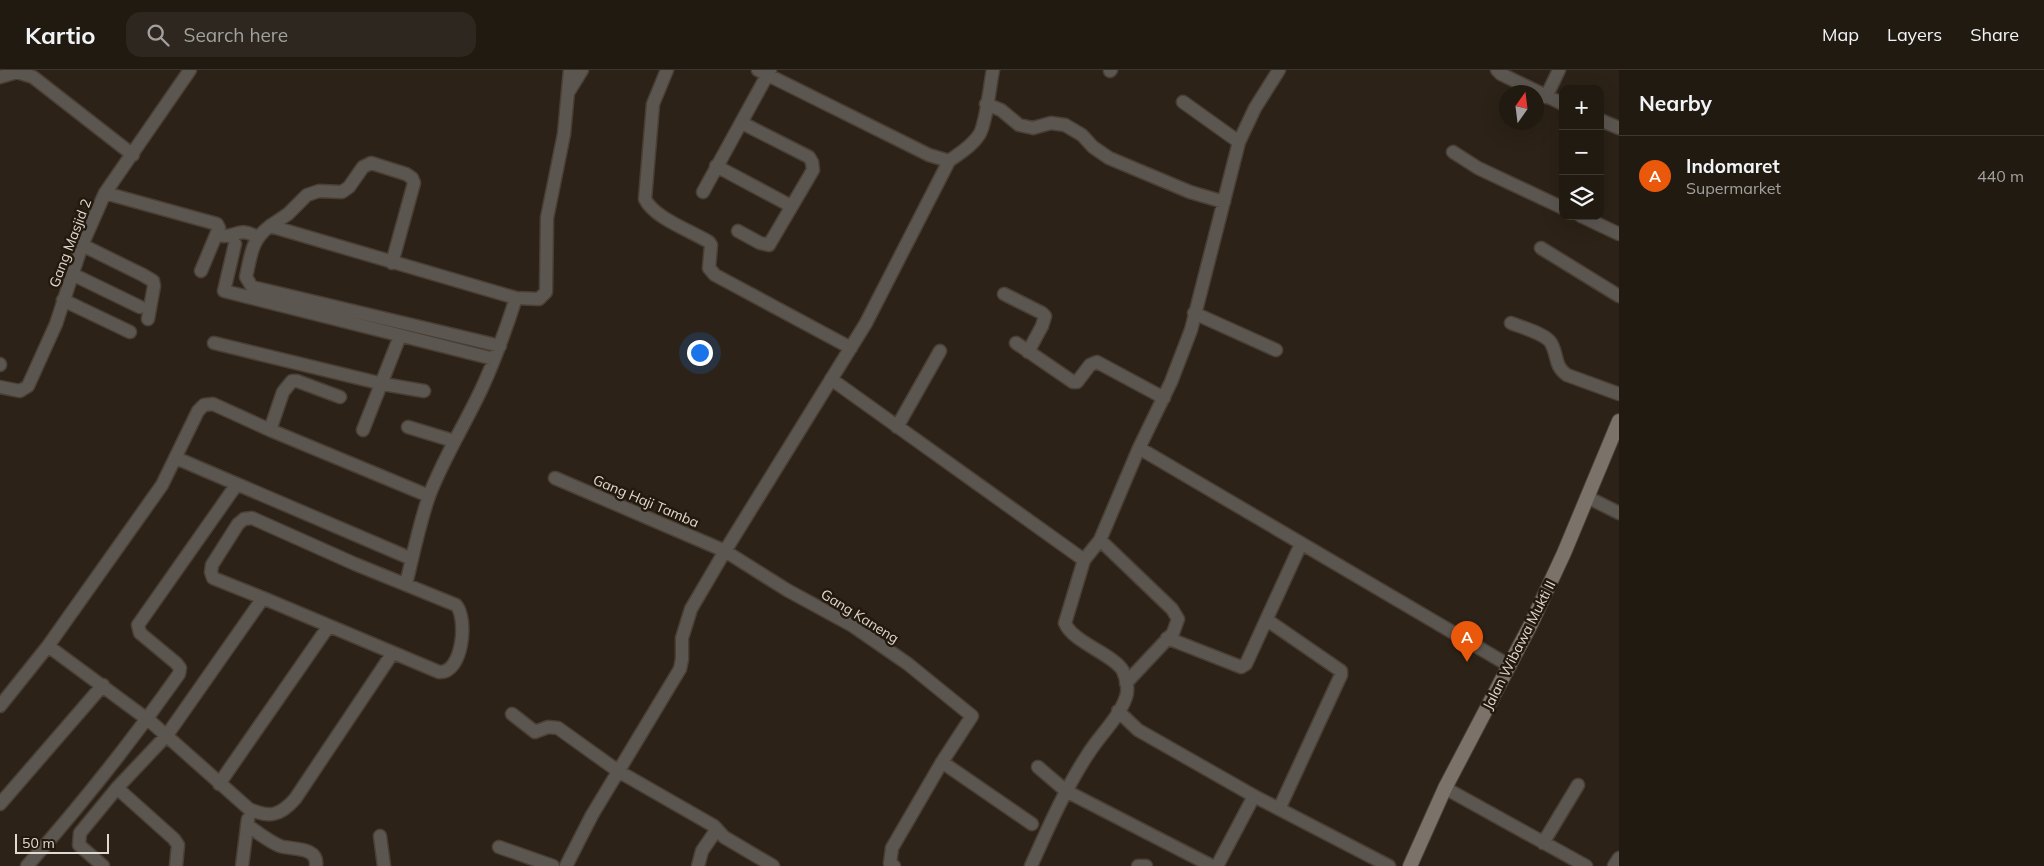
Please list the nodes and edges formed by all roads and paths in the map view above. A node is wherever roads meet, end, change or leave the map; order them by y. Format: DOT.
graph roads {
  1 [pos="190,70"];
  2 [pos="570,70"];
  3 [pos="582,70"];
  4 [pos="667,70"];
  5 [pos="993,70"];
  6 [pos="1279,70"];
  7 [pos="1497,70"];
  8 [pos="1559,70"];
  9 [pos="765,72"];
  10 [pos="0,77"];
  11 [pos="567,93"];
  12 [pos="1546,97"];
  13 [pos="1183,102"];
  14 [pos="1559,102"];
  15 [pos="986,104"];
  16 [pos="1604,122"];
  17 [pos="742,123"];
  18 [pos="1619,128"];
  19 [pos="1239,142"];
  20 [pos="1453,152"];
  21 [pos="133,155"];
  22 [pos="949,161"];
  23 [pos="716,166"];
  24 [pos="703,192"];
  25 [pos="105,193"];
  26 [pos="1224,202"];
  27 [pos="791,206"];
  28 [pos="1559,206"];
  29 [pos="1589,220"];
  30 [pos="270,226"];
  31 [pos="738,231"];
  32 [pos="1619,234"];
  33 [pos="218,235"];
  34 [pos="257,237"];
  35 [pos="235,244"];
  36 [pos="82,245"];
  37 [pos="1541,248"];
  38 [pos="392,263"];
  39 [pos="202,272"];
  40 [pos="72,274"];
  41 [pos="1004,294"];
  42 [pos="1619,296"];
  43 [pos="527,299"];
  44 [pos="64,300"];
  45 [pos="140,307"];
  46 [pos="1194,314"];
  47 [pos="148,319"];
  48 [pos="1512,323"];
  49 [pos="130,332"];
  50 [pos="400,336"];
  51 [pos="214,343"];
  52 [pos="1016,343"];
  53 [pos="500,346"];
  54 [pos="851,348"];
  55 [pos="1276,350"];
  56 [pos="940,351"];
  57 [pos="1028,352"];
  58 [pos="494,359"];
  59 [pos="831,379"];
  60 [pos="383,384"];
  61 [pos="0,387"];
  62 [pos="424,391"];
  63 [pos="1619,394"];
  64 [pos="340,397"];
  65 [pos="1164,398"];
  66 [pos="1619,421"];
  67 [pos="408,427"];
  68 [pos="897,427"];
  69 [pos="270,430"];
  70 [pos="363,430"];
  71 [pos="454,441"];
  72 [pos="1139,448"];
  73 [pos="176,458"];
  74 [pos="555,478"];
  75 [pos="238,484"];
  76 [pos="429,496"];
  77 [pos="1587,497"];
  78 [pos="1619,513"];
  79 [pos="1100,540"];
  80 [pos="1301,544"];
  81 [pos="725,551"];
  82 [pos="412,559"];
  83 [pos="1084,560"];
  84 [pos="406,584"];
  85 [pos="263,598"];
  86 [pos="1266,620"];
  87 [pos="328,627"];
  88 [pos="1167,638"];
  89 [pos="48,646"];
  90 [pos="392,654"];
  91 [pos="1510,666"];
  92 [pos="1126,684"];
  93 [pos="103,685"];
  94 [pos="0,706"];
  95 [pos="1118,711"];
  96 [pos="512,714"];
  97 [pos="156,727"];
  98 [pos="942,762"];
  99 [pos="1038,767"];
  100 [pos="618,771"];
  101 [pos="219,784"];
  102 [pos="1578,785"];
  103 [pos="117,788"];
  104 [pos="1445,788"];
  105 [pos="1066,792"];
  106 [pos="1254,796"];
  107 [pos="0,804"];
  108 [pos="1278,808"];
  109 [pos="249,809"];
  110 [pos="247,824"];
  111 [pos="1032,824"];
  112 [pos="717,829"];
  113 [pos="380,836"];
  114 [pos="1543,843"];
  115 [pos="499,846"];
  116 [pos="1619,858"];
  117 [pos="27,866"];
  118 [pos="103,866"];
  119 [pos="176,866"];
  120 [pos="242,866"];
  121 [pos="316,866"];
  122 [pos="384,866"];
  123 [pos="553,866"];
  124 [pos="566,866"];
  125 [pos="698,866"];
  126 [pos="773,866"];
  127 [pos="894,866"];
  128 [pos="1031,866"];
  129 [pos="1138,866"];
  130 [pos="1146,866"];
  131 [pos="1212,866"];
  132 [pos="1217,866"];
  133 [pos="1389,866"];
  134 [pos="1410,866"];
  135 [pos="1586,866"];
  136 [pos="1614,866"];
  1 -- 21 [label="street, Gang Masjid 2"];
  2 -- 11 [label="street"];
  3 -- 11 [label="street"];
  4 -- 54 [label="street"];
  5 -- 15 [label="street"];
  6 -- 19 [label="street"];
  7 -- 12 [label="street"];
  8 -- 12 [label="street"];
  9 -- 17 [label="street"];
  9 -- 22 [label="street"];
  10 -- 21 [label="street"];
  11 -- 43 [label="street"];
  12 -- 14 [label="street"];
  13 -- 19 [label="street"];
  15 -- 22 [label="street"];
  15 -- 26 [label="street"];
  16 -- 18 [label="street"];
  17 -- 23 [label="street"];
  17 -- 27 [label="street"];
  19 -- 26 [label="street"];
  20 -- 28 [label="street"];
  21 -- 25 [label="street, Gang Masjid 2"];
  22 -- 54 [label="street"];
  23 -- 24 [label="street"];
  23 -- 27 [label="street"];
  25 -- 33 [label="street"];
  25 -- 36 [label="street, Gang Masjid 2"];
  26 -- 46 [label="street"];
  27 -- 31 [label="street"];
  29 -- 32 [label="street"];
  30 -- 34 [label="street"];
  30 -- 38 [label="street"];
  30 -- 38 [label="street"];
  33 -- 34 [label="street"];
  33 -- 39 [label="street"];
  34 -- 53 [label="street"];
  35 -- 50 [label="street"];
  36 -- 40 [label="street, Gang Masjid 2"];
  36 -- 47 [label="street"];
  37 -- 42 [label="street"];
  38 -- 43 [label="street"];
  40 -- 44 [label="street, Gang Masjid 2"];
  40 -- 45 [label="street"];
  41 -- 57 [label="street"];
  43 -- 53 [label="street"];
  44 -- 49 [label="street"];
  44 -- 61 [label="street, Gang Masjid 2"];
  46 -- 55 [label="street"];
  46 -- 65 [label="street"];
  48 -- 63 [label="street"];
  50 -- 58 [label="street"];
  50 -- 60 [label="street"];
  51 -- 60 [label="street"];
  52 -- 57 [label="street"];
  53 -- 58 [label="street"];
  54 -- 59 [label="street"];
  56 -- 68 [label="street"];
  57 -- 65 [label="street"];
  58 -- 71 [label="street"];
  59 -- 68 [label="street"];
  59 -- 81 [label="street"];
  60 -- 62 [label="street"];
  60 -- 70 [label="street"];
  64 -- 69 [label="street"];
  65 -- 72 [label="street"];
  66 -- 77 [label="main road, Jalan Wibawa Mukti II"];
  67 -- 71 [label="street"];
  68 -- 83 [label="street"];
  69 -- 73 [label="street"];
  69 -- 76 [label="street"];
  71 -- 76 [label="street"];
  72 -- 79 [label="street"];
  72 -- 80 [label="street"];
  73 -- 75 [label="street"];
  73 -- 89 [label="street"];
  74 -- 81 [label="street, Gang Haji Tamba"];
  75 -- 82 [label="street"];
  75 -- 97 [label="street"];
  76 -- 82 [label="street"];
  77 -- 78 [label="street"];
  77 -- 91 [label="main road, Jalan Wibawa Mukti II"];
  79 -- 83 [label="street"];
  79 -- 88 [label="street"];
  80 -- 86 [label="street"];
  80 -- 91 [label="street"];
  81 -- 98 [label="street, Gang Kaneng"];
  81 -- 100 [label="street"];
  82 -- 84 [label="street"];
  83 -- 92 [label="street"];
  84 -- 85 [label="street"];
  84 -- 90 [label="street"];
  85 -- 87 [label="street"];
  85 -- 97 [label="street"];
  86 -- 88 [label="street"];
  86 -- 108 [label="street"];
  87 -- 90 [label="street"];
  87 -- 101 [label="street"];
  88 -- 92 [label="street"];
  89 -- 93 [label="street"];
  89 -- 94 [label="street"];
  90 -- 109 [label="street"];
  91 -- 104 [label="main road, Jalan Wibawa Mukti II"];
  92 -- 95 [label="street"];
  93 -- 97 [label="street"];
  93 -- 107 [label="street"];
  95 -- 105 [label="street"];
  95 -- 106 [label="street"];
  96 -- 100 [label="street"];
  97 -- 101 [label="street"];
  97 -- 103 [label="street"];
  97 -- 117 [label="street"];
  98 -- 111 [label="street"];
  98 -- 127 [label="street"];
  99 -- 105 [label="street"];
  100 -- 112 [label="street"];
  100 -- 124 [label="street"];
  101 -- 109 [label="street"];
  102 -- 114 [label="street"];
  103 -- 118 [label="street"];
  103 -- 119 [label="street"];
  104 -- 114 [label="street"];
  104 -- 134 [label="main road, Jalan Wibawa Mukti II"];
  105 -- 128 [label="street"];
  105 -- 131 [label="street"];
  106 -- 108 [label="street"];
  106 -- 132 [label="street"];
  108 -- 133 [label="street"];
  109 -- 110 [label="street"];
  110 -- 120 [label="street"];
  110 -- 121 [label="street"];
  112 -- 125 [label="street"];
  112 -- 126 [label="street"];
  113 -- 122 [label="street"];
  114 -- 135 [label="street"];
  115 -- 123 [label="street"];
  116 -- 136 [label="street"];
  129 -- 130 [label="street"];
}
